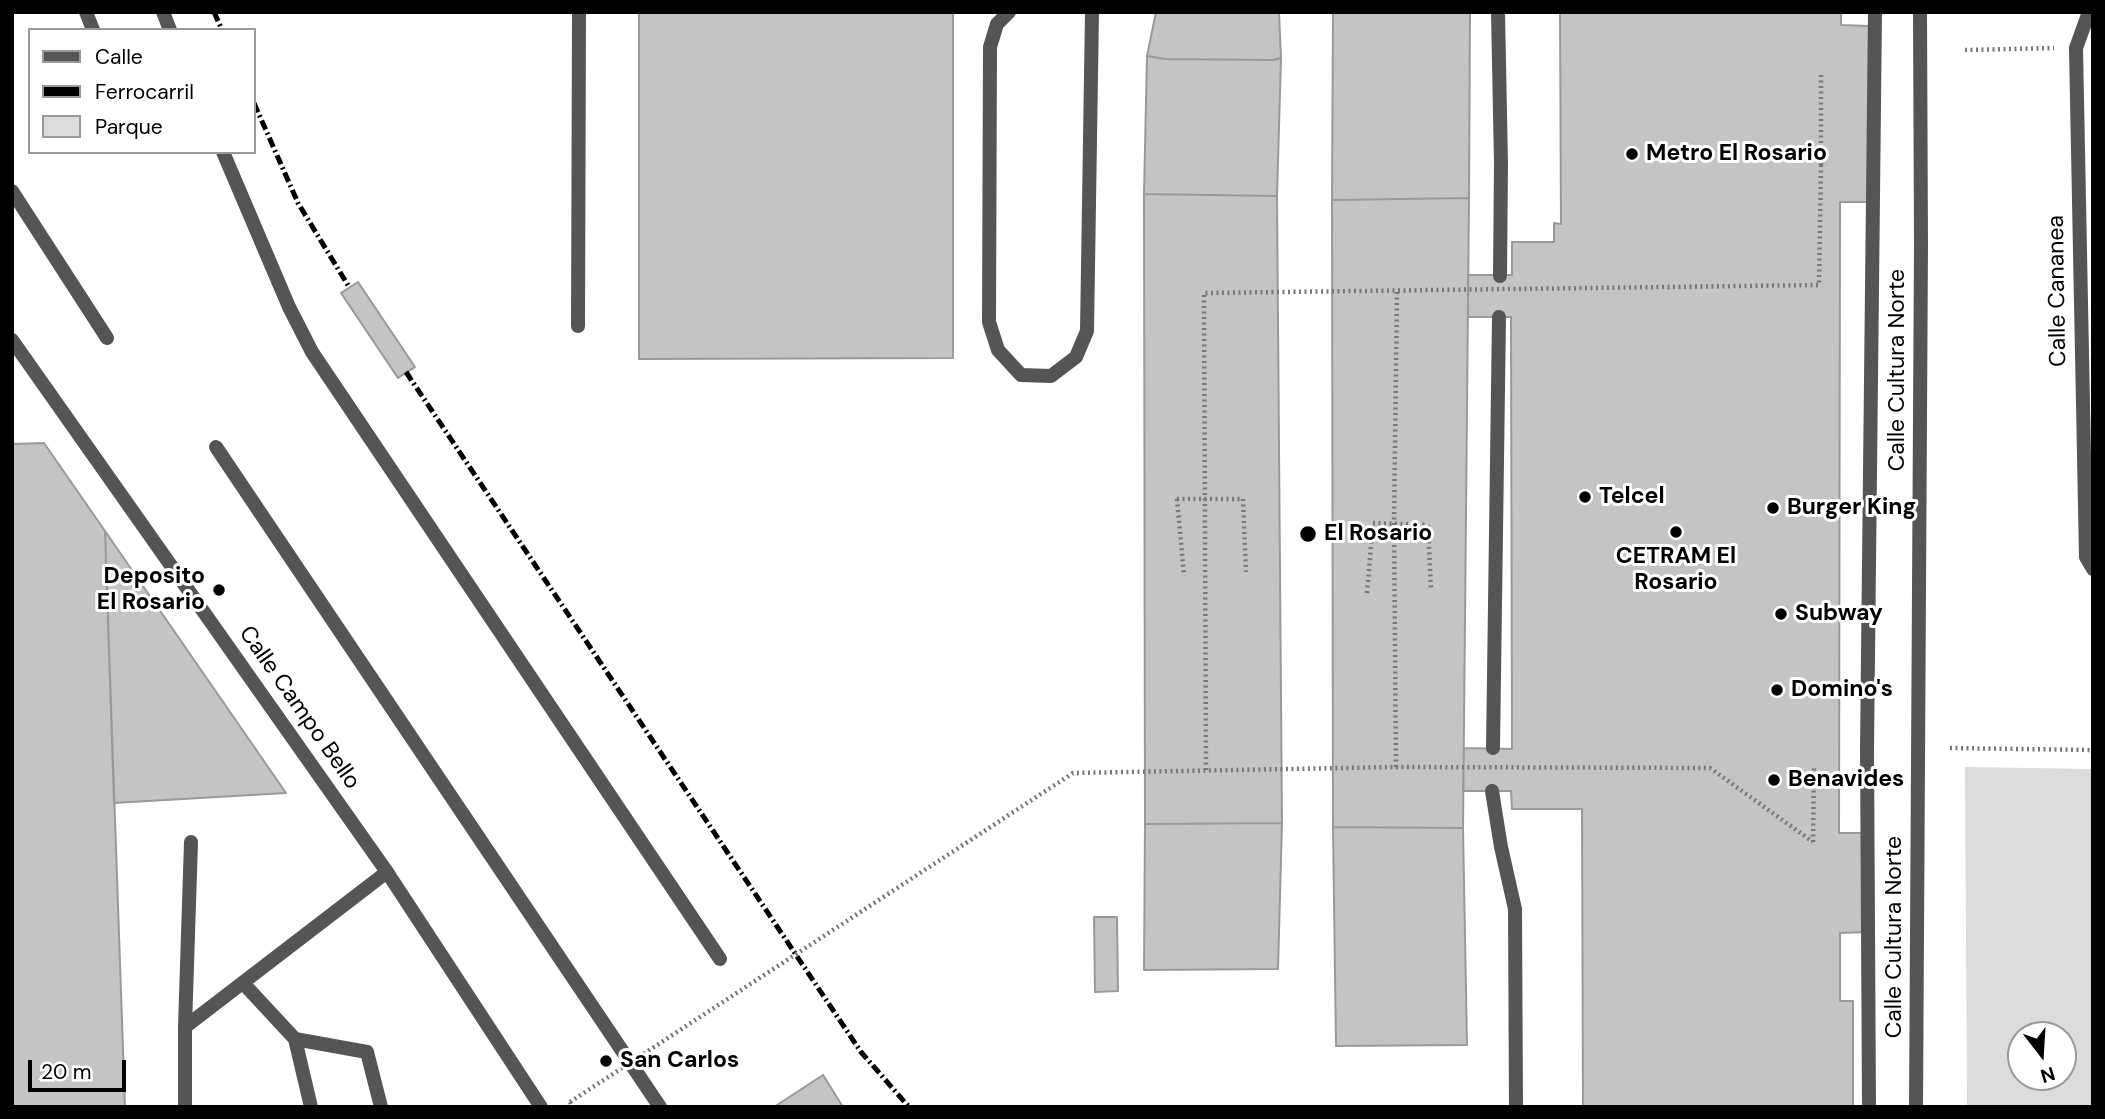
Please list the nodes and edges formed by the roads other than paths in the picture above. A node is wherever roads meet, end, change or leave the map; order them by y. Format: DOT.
graph roads {
  1 [pos="579,12"];
  2 [pos="1009,12"];
  3 [pos="1092,12"];
  4 [pos="1498,12"];
  5 [pos="1875,12"];
  6 [pos="1920,12"];
  7 [pos="2089,12"];
  8 [pos="224,154"];
  9 [pos="12,191"];
  10 [pos="1500,275"];
  11 [pos="1499,317"];
  12 [pos="578,326"];
  13 [pos="107,338"];
  14 [pos="12,340"];
  15 [pos="216,447"];
  16 [pos="2093,569"];
  17 [pos="1493,748"];
  18 [pos="1492,791"];
  19 [pos="191,842"];
  20 [pos="387,873"];
  21 [pos="720,959"];
  22 [pos="243,983"];
  23 [pos="185,1027"];
  24 [pos="295,1039"];
  25 [pos="185,1107"];
  26 [pos="311,1107"];
  27 [pos="381,1107"];
  28 [pos="541,1107"];
  29 [pos="660,1107"];
  30 [pos="1516,1107"];
  31 [pos="1869,1107"];
  32 [pos="1916,1107"];
  1 -- 12 [label="street"];
  2 -- 3 [label="street"];
  4 -- 10 [label="street"];
  5 -- 31 [label="street"];
  6 -- 32 [label="street, Calle Cultura Norte"];
  7 -- 16 [label="street, Calle Cananea"];
  8 -- 21 [label="street"];
  9 -- 13 [label="street"];
  11 -- 17 [label="street"];
  14 -- 20 [label="street, Calle Campo Bello"];
  15 -- 29 [label="street"];
  18 -- 30 [label="street"];
  19 -- 23 [label="street"];
  20 -- 22 [label="street"];
  20 -- 28 [label="street, Calle Campo Bello"];
  22 -- 23 [label="street"];
  22 -- 24 [label="street"];
  23 -- 25 [label="street"];
  24 -- 26 [label="street"];
  24 -- 27 [label="street"];
}
